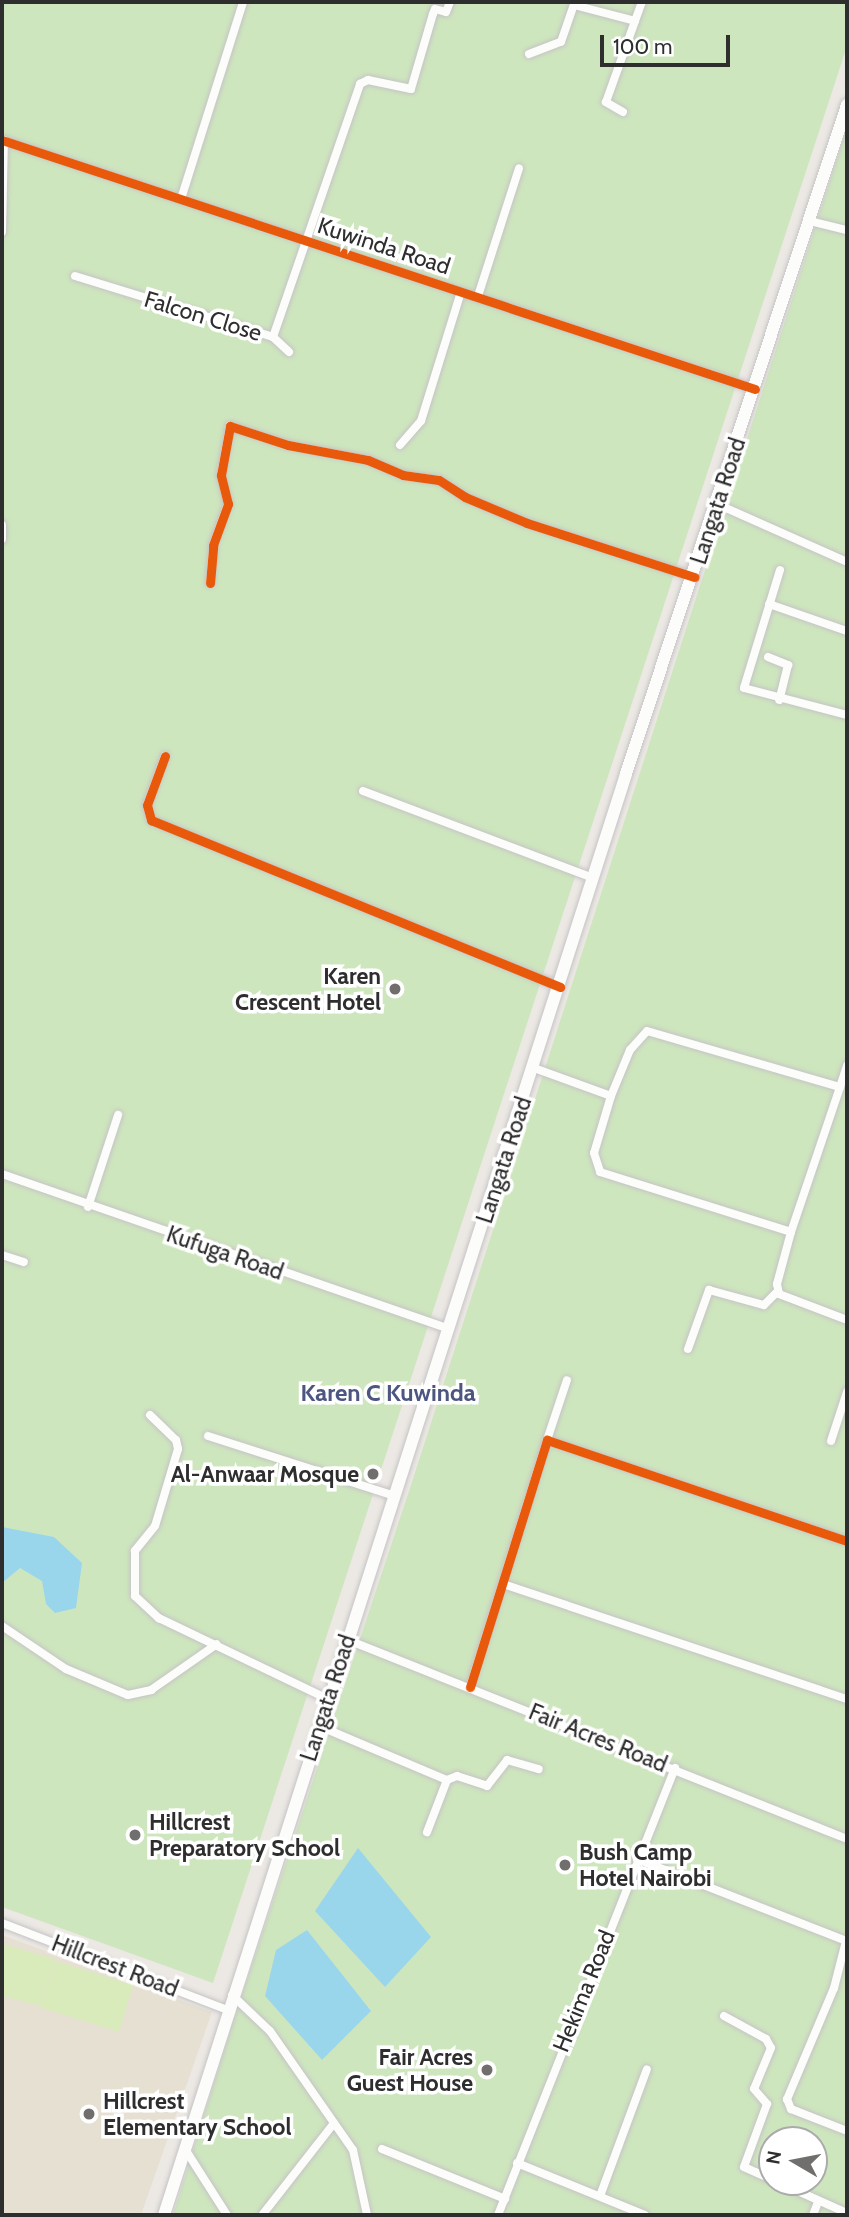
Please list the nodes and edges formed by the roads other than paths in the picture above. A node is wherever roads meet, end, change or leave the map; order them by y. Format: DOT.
graph roads {
  1 [pos="243,2"];
  2 [pos="450,2"];
  3 [pos="642,2"];
  4 [pos="635,21"];
  5 [pos="528,54"];
  6 [pos="847,104"];
  7 [pos="623,112"];
  8 [pos="3,140"];
  9 [pos="519,168"];
  10 [pos="181,199"];
  11 [pos="810,221"];
  12 [pos="847,230"];
  13 [pos="2,232"];
  14 [pos="307,241"];
  15 [pos="75,276"];
  16 [pos="461,292"];
  17 [pos="478,296"];
  18 [pos="273,337"];
  19 [pos="289,352"];
  20 [pos="755,389"];
  21 [pos="400,445"];
  22 [pos="717,504"];
  23 [pos="2,525"];
  24 [pos="2,539"];
  25 [pos="847,562"];
  26 [pos="780,570"];
  27 [pos="694,577"];
  28 [pos="210,583"];
  29 [pos="769,604"];
  30 [pos="847,631"];
  31 [pos="768,657"];
  32 [pos="779,700"];
  33 [pos="847,715"];
  34 [pos="165,756"];
  35 [pos="363,791"];
  36 [pos="593,878"];
  37 [pos="560,987"];
  38 [pos="847,1065"];
  39 [pos="534,1069"];
  40 [pos="840,1087"];
  41 [pos="611,1096"];
  42 [pos="118,1115"];
  43 [pos="2,1174"];
  44 [pos="88,1207"];
  45 [pos="791,1232"];
  46 [pos="2,1255"];
  47 [pos="24,1262"];
  48 [pos="778,1291"];
  49 [pos="847,1321"];
  50 [pos="450,1329"];
  51 [pos="688,1349"];
  52 [pos="566,1380"];
  53 [pos="847,1392"];
  54 [pos="150,1415"];
  55 [pos="208,1436"];
  56 [pos="547,1440"];
  57 [pos="831,1441"];
  58 [pos="395,1496"];
  59 [pos="847,1541"];
  60 [pos="503,1584"];
  61 [pos="2,1626"];
  62 [pos="348,1640"];
  63 [pos="217,1644"];
  64 [pos="470,1686"];
  65 [pos="328,1699"];
  66 [pos="847,1699"];
  67 [pos="319,1726"];
  68 [pos="675,1768"];
  69 [pos="539,1769"];
  70 [pos="447,1780"];
  71 [pos="427,1832"];
  72 [pos="847,1839"];
  73 [pos="637,1859"];
  74 [pos="2,1923"];
  75 [pos="232,1995"];
  76 [pos="228,2010"];
  77 [pos="724,2016"];
  78 [pos="647,2069"];
  79 [pos="334,2123"];
  80 [pos="847,2130"];
  81 [pos="184,2149"];
  82 [pos="382,2149"];
  83 [pos="517,2163"];
  84 [pos="600,2196"];
  85 [pos="505,2199"];
  86 [pos="818,2202"];
  87 [pos="847,2213"];
  88 [pos="263,2214"];
  89 [pos="164,2215"];
  90 [pos="228,2215"];
  91 [pos="367,2215"];
  92 [pos="498,2215"];
  93 [pos="645,2215"];
  94 [pos="813,2215"];
  1 -- 10 [label="street"];
  2 -- 14 [label="street, Falcon Close"];
  3 -- 4 [label="street"];
  4 -- 5 [label="street"];
  4 -- 7 [label="street"];
  6 -- 11 [label="main road, Langata Road"];
  8 -- 10 [label="street, Kuwinda Road"];
  8 -- 13 [label="street"];
  9 -- 17 [label="street"];
  10 -- 14 [label="street, Kuwinda Road"];
  11 -- 12 [label="street"];
  11 -- 20 [label="main road, Langata Road"];
  14 -- 16 [label="street, Kuwinda Road"];
  14 -- 18 [label="street, Falcon Close"];
  15 -- 18 [label="street, Falcon Close"];
  16 -- 17 [label="street, Kuwinda Road"];
  16 -- 21 [label="street"];
  17 -- 20 [label="street, Kuwinda Road"];
  18 -- 19 [label="street"];
  20 -- 22 [label="main road, Langata Road"];
  22 -- 25 [label="street"];
  22 -- 27 [label="main road, Langata Road"];
  23 -- 24 [label="street"];
  26 -- 29 [label="street"];
  27 -- 28 [label="street"];
  27 -- 36 [label="main road, Langata Road"];
  29 -- 30 [label="street"];
  29 -- 32 [label="street"];
  31 -- 32 [label="street"];
  32 -- 33 [label="street"];
  34 -- 37 [label="street"];
  35 -- 36 [label="street"];
  36 -- 37 [label="main road, Langata Road"];
  37 -- 39 [label="main road, Langata Road"];
  38 -- 40 [label="street"];
  39 -- 41 [label="street"];
  39 -- 50 [label="main road, Langata Road"];
  40 -- 41 [label="street"];
  40 -- 45 [label="street"];
  41 -- 45 [label="street"];
  42 -- 44 [label="street"];
  43 -- 44 [label="street, Kufuga Road"];
  44 -- 50 [label="street, Kufuga Road"];
  45 -- 48 [label="street"];
  46 -- 47 [label="street"];
  48 -- 49 [label="street"];
  48 -- 51 [label="street"];
  50 -- 58 [label="main road, Langata Road"];
  52 -- 56 [label="street"];
  53 -- 57 [label="street"];
  54 -- 63 [label="street"];
  55 -- 58 [label="street"];
  56 -- 59 [label="street"];
  56 -- 60 [label="street"];
  58 -- 62 [label="main road, Langata Road"];
  60 -- 64 [label="street"];
  60 -- 66 [label="street"];
  61 -- 63 [label="street"];
  62 -- 64 [label="street, Fair Acres Road"];
  62 -- 65 [label="main road, Langata Road"];
  63 -- 65 [label="street"];
  64 -- 68 [label="street, Fair Acres Road"];
  65 -- 67 [label="main road, Langata Road"];
  67 -- 70 [label="street"];
  67 -- 75 [label="main road, Langata Road"];
  68 -- 72 [label="street, Fair Acres Road"];
  68 -- 73 [label="street, Hekima Road"];
  69 -- 70 [label="street"];
  70 -- 71 [label="street"];
  73 -- 80 [label="street"];
  73 -- 83 [label="street, Hekima Road"];
  74 -- 76 [label="street, Hillcrest Road"];
  75 -- 76 [label="main road, Langata Road"];
  75 -- 79 [label="street"];
  76 -- 81 [label="main road, Langata Road"];
  77 -- 86 [label="street"];
  78 -- 84 [label="street"];
  79 -- 88 [label="street"];
  79 -- 91 [label="street"];
  81 -- 89 [label="main road, Langata Road"];
  81 -- 90 [label="street"];
  82 -- 85 [label="street"];
  83 -- 84 [label="street"];
  83 -- 85 [label="street, Hekima Road"];
  84 -- 93 [label="street"];
  85 -- 92 [label="street, Hekima Road"];
  86 -- 87 [label="street"];
  86 -- 94 [label="street"];
}
